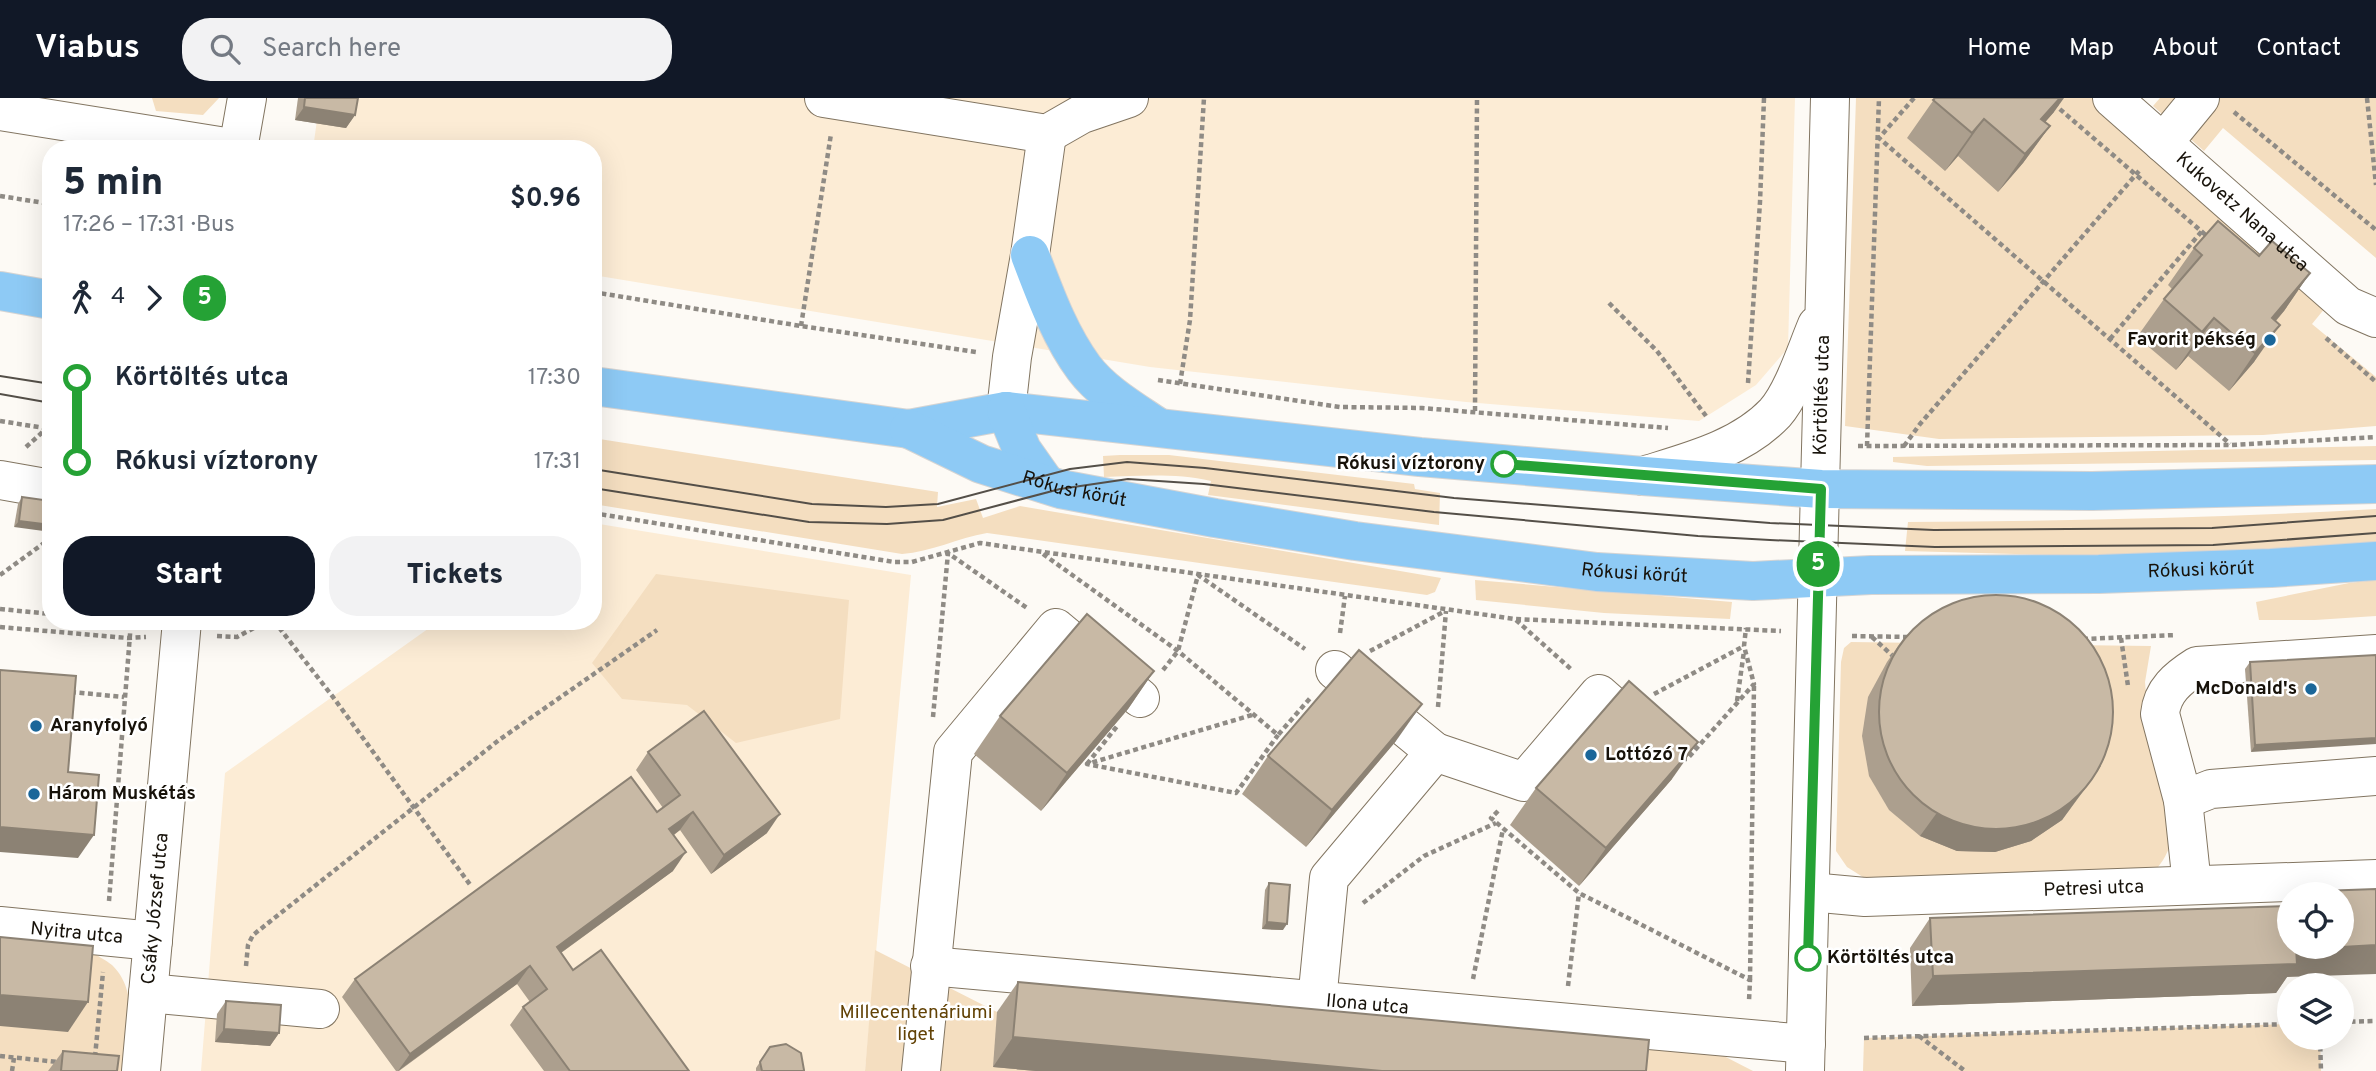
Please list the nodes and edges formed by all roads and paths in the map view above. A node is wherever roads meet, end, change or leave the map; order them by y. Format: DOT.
graph roads {
  1 [pos="247,98"];
  2 [pos="1129,98"];
  3 [pos="1204,98"];
  4 [pos="1477,98"];
  5 [pos="1764,98"];
  6 [pos="1830,98"];
  7 [pos="1879,98"];
  8 [pos="1914,98"];
  9 [pos="2112,98"];
  10 [pos="2367,98"];
  11 [pos="830,99"];
  12 [pos="2213,102"];
  13 [pos="0,111"];
  14 [pos="992,112"];
  15 [pos="1047,134"];
  16 [pos="1880,138"];
  17 [pos="182,140"];
  18 [pos="240,140"];
  19 [pos="2163,143"];
  20 [pos="2376,185"];
  21 [pos="0,196"];
  22 [pos="42,203"];
  23 [pos="2376,230"];
  24 [pos="2202,231"];
  25 [pos="1030,255"];
  26 [pos="2044,281"];
  27 [pos="0,291"];
  28 [pos="602,293"];
  29 [pos="42,298"];
  30 [pos="1826,300"];
  31 [pos="1609,303"];
  32 [pos="2376,318"];
  33 [pos="800,326"];
  34 [pos="2325,337"];
  35 [pos="2110,339"];
  36 [pos="1012,357"];
  37 [pos="1153,380"];
  38 [pos="2376,382"];
  39 [pos="1180,384"];
  40 [pos="602,387"];
  41 [pos="1006,411"];
  42 [pos="1475,411"];
  43 [pos="0,421"];
  44 [pos="1745,423"];
  45 [pos="42,428"];
  46 [pos="1157,428"];
  47 [pos="909,429"];
  48 [pos="1677,429"];
  49 [pos="2376,437"];
  50 [pos="2231,445"];
  51 [pos="1867,446"];
  52 [pos="1822,447"];
  53 [pos="1903,447"];
  54 [pos="1643,476"];
  55 [pos="0,480"];
  56 [pos="1046,484"];
  57 [pos="2376,484"];
  58 [pos="42,487"];
  59 [pos="1821,489"];
  60 [pos="602,514"];
  61 [pos="42,545"];
  62 [pos="1041,552"];
  63 [pos="948,553"];
  64 [pos="2376,561"];
  65 [pos="0,575"];
  66 [pos="1198,575"];
  67 [pos="1818,577"];
  68 [pos="0,609"];
  69 [pos="1446,610"];
  70 [pos="42,613"];
  71 [pos="1515,619"];
  72 [pos="0,627"];
  73 [pos="1056,628"];
  74 [pos="1746,628"];
  75 [pos="130,630"];
  76 [pos="167,630"];
  77 [pos="181,630"];
  78 [pos="198,630"];
  79 [pos="250,630"];
  80 [pos="281,630"];
  81 [pos="657,630"];
  82 [pos="1816,634"];
  83 [pos="2186,635"];
  84 [pos="1871,637"];
  85 [pos="128,638"];
  86 [pos="1912,638"];
  87 [pos="2071,639"];
  88 [pos="1744,646"];
  89 [pos="1178,651"];
  90 [pos="2376,654"];
  91 [pos="1900,663"];
  92 [pos="1335,670"];
  93 [pos="1754,684"];
  94 [pos="69,692"];
  95 [pos="124,697"];
  96 [pos="1140,698"];
  97 [pos="1737,702"];
  98 [pos="1609,704"];
  99 [pos="1253,715"];
  100 [pos="1278,735"];
  101 [pos="953,752"];
  102 [pos="1435,752"];
  103 [pos="1674,759"];
  104 [pos="1087,764"];
  105 [pos="2376,776"];
  106 [pos="1524,782"];
  107 [pos="2183,800"];
  108 [pos="414,807"];
  109 [pos="1496,823"];
  110 [pos="1503,829"];
  111 [pos="2376,879"];
  112 [pos="2192,885"];
  113 [pos="471,886"];
  114 [pos="1810,892"];
  115 [pos="1579,893"];
  116 [pos="0,926"];
  117 [pos="1323,934"];
  118 [pos="107,935"];
  119 [pos="153,941"];
  120 [pos="930,966"];
  121 [pos="1750,980"];
  122 [pos="148,993"];
  123 [pos="1317,1001"];
  124 [pos="243,1002"];
  125 [pos="320,1009"];
  126 [pos="1466,1014"];
  127 [pos="2376,1021"];
  128 [pos="2354,1022"];
  129 [pos="1564,1023"];
  130 [pos="2277,1024"];
  131 [pos="1918,1036"];
  132 [pos="1864,1038"];
  133 [pos="1748,1040"];
  134 [pos="2320,1050"];
  135 [pos="0,1056"];
  136 [pos="14,1058"];
  137 [pos="1805,1058"];
  138 [pos="67,1063"];
  139 [pos="94,1066"];
  140 [pos="12,1071"];
  141 [pos="141,1071"];
  142 [pos="920,1071"];
  143 [pos="1965,1071"];
  144 [pos="2321,1071"];
  1 -- 18 [label="street"];
  2 -- 15 [label="street"];
  3 -- 39 [label="path"];
  4 -- 42 [label="path"];
  5 -- 44 [label="path"];
  6 -- 30 [label="street, Körtöltés utca"];
  7 -- 16 [label="path"];
  8 -- 16 [label="path"];
  9 -- 19 [label="street, Kukovetz Nana utca"];
  10 -- 20 [label="path"];
  11 -- 14 [label="street"];
  11 -- 33 [label="path"];
  12 -- 19 [label="street"];
  12 -- 23 [label="path"];
  13 -- 17 [label="street"];
  14 -- 15 [label="street"];
  15 -- 25 [label="street"];
  16 -- 26 [label="path"];
  16 -- 51 [label="path"];
  19 -- 26 [label="path"];
  19 -- 32 [label="street, Kukovetz Nana utca"];
  21 -- 22 [label="path"];
  24 -- 35 [label="path"];
  25 -- 36 [label="street"];
  25 -- 46 [label="main road"];
  26 -- 35 [label="path"];
  26 -- 53 [label="path"];
  27 -- 29 [label="main road"];
  28 -- 33 [label="path"];
  30 -- 44 [label="street"];
  30 -- 52 [label="street, Körtöltés utca"];
  31 -- 44 [label="path"];
  33 -- 36 [label="path"];
  34 -- 38 [label="path"];
  35 -- 50 [label="path"];
  36 -- 41 [label="street"];
  37 -- 39 [label="path"];
  39 -- 42 [label="path"];
  40 -- 47 [label="main road, Rókusi körút"];
  41 -- 46 [label="main road, Rókusi körút"];
  41 -- 47 [label="main road, Rókusi körút"];
  41 -- 56 [label="main road"];
  42 -- 48 [label="path"];
  43 -- 45 [label="path"];
  44 -- 54 [label="street"];
  46 -- 54 [label="main road, Rókusi körút"];
  47 -- 56 [label="main road, Rókusi körút"];
  49 -- 50 [label="path"];
  50 -- 53 [label="path"];
  51 -- 52 [label="path"];
  51 -- 53 [label="path"];
  52 -- 59 [label="street, Körtöltés utca"];
  54 -- 59 [label="main road, Rókusi körút"];
  55 -- 58 [label="street"];
  56 -- 67 [label="main road, Rókusi körút"];
  57 -- 59 [label="main road, Rókusi körút"];
  59 -- 67 [label="street, Körtöltés utca"];
  60 -- 63 [label="path"];
  61 -- 65 [label="path"];
  62 -- 63 [label="path"];
  62 -- 66 [label="path"];
  62 -- 89 [label="path"];
  63 -- 73 [label="path"];
  63 -- 101 [label="path"];
  64 -- 67 [label="main road, Rókusi körút"];
  66 -- 69 [label="path"];
  66 -- 89 [label="path"];
  66 -- 92 [label="path"];
  67 -- 82 [label="street, Körtöltés utca"];
  68 -- 70 [label="path"];
  69 -- 71 [label="path"];
  69 -- 92 [label="path"];
  69 -- 102 [label="path"];
  71 -- 74 [label="path"];
  71 -- 98 [label="path"];
  72 -- 85 [label="path"];
  73 -- 96 [label="street"];
  73 -- 101 [label="street"];
  74 -- 82 [label="path"];
  74 -- 88 [label="path"];
  75 -- 85 [label="path"];
  76 -- 85 [label="path"];
  77 -- 119 [label="street, Csáky József utca"];
  78 -- 79 [label="path"];
  80 -- 108 [label="path"];
  81 -- 108 [label="path"];
  82 -- 84 [label="path"];
  82 -- 114 [label="street, Körtöltés utca"];
  83 -- 87 [label="path"];
  84 -- 86 [label="path"];
  84 -- 91 [label="path"];
  85 -- 95 [label="path"];
  88 -- 93 [label="path"];
  88 -- 97 [label="path"];
  88 -- 98 [label="path"];
  89 -- 96 [label="path"];
  89 -- 99 [label="path"];
  90 -- 107 [label="street"];
  92 -- 100 [label="path"];
  92 -- 102 [label="street"];
  93 -- 97 [label="path"];
  93 -- 121 [label="path"];
  94 -- 95 [label="path"];
  95 -- 118 [label="path"];
  96 -- 104 [label="path"];
  97 -- 103 [label="path"];
  98 -- 103 [label="street"];
  98 -- 106 [label="street"];
  99 -- 100 [label="path"];
  99 -- 104 [label="path"];
  100 -- 104 [label="path"];
  101 -- 120 [label="street"];
  102 -- 106 [label="street"];
  102 -- 117 [label="street"];
  105 -- 107 [label="street"];
  106 -- 109 [label="path"];
  107 -- 112 [label="street"];
  108 -- 113 [label="path"];
  108 -- 124 [label="path"];
  109 -- 110 [label="path"];
  109 -- 117 [label="path"];
  110 -- 115 [label="path"];
  110 -- 126 [label="path"];
  111 -- 112 [label="street, Petresi utca"];
  112 -- 114 [label="street, Petresi utca"];
  114 -- 137 [label="street, Körtöltés utca"];
  115 -- 121 [label="path"];
  115 -- 129 [label="path"];
  116 -- 118 [label="street, Nyitra utca"];
  117 -- 123 [label="street"];
  118 -- 119 [label="street, Nyitra utca"];
  118 -- 139 [label="path"];
  119 -- 122 [label="street, Csáky József utca"];
  120 -- 123 [label="street, Ilona utca"];
  120 -- 142 [label="street"];
  121 -- 133 [label="path"];
  122 -- 124 [label="street"];
  122 -- 141 [label="street, Csáky József utca"];
  123 -- 126 [label="street, Ilona utca"];
  124 -- 125 [label="street"];
  126 -- 129 [label="street, Ilona utca"];
  127 -- 128 [label="path"];
  129 -- 133 [label="street, Ilona utca"];
  130 -- 131 [label="path"];
  131 -- 132 [label="path"];
  131 -- 143 [label="path"];
  133 -- 137 [label="street, Ilona utca"];
  134 -- 144 [label="path"];
  135 -- 136 [label="path"];
  136 -- 138 [label="path"];
  136 -- 140 [label="path"];
}
